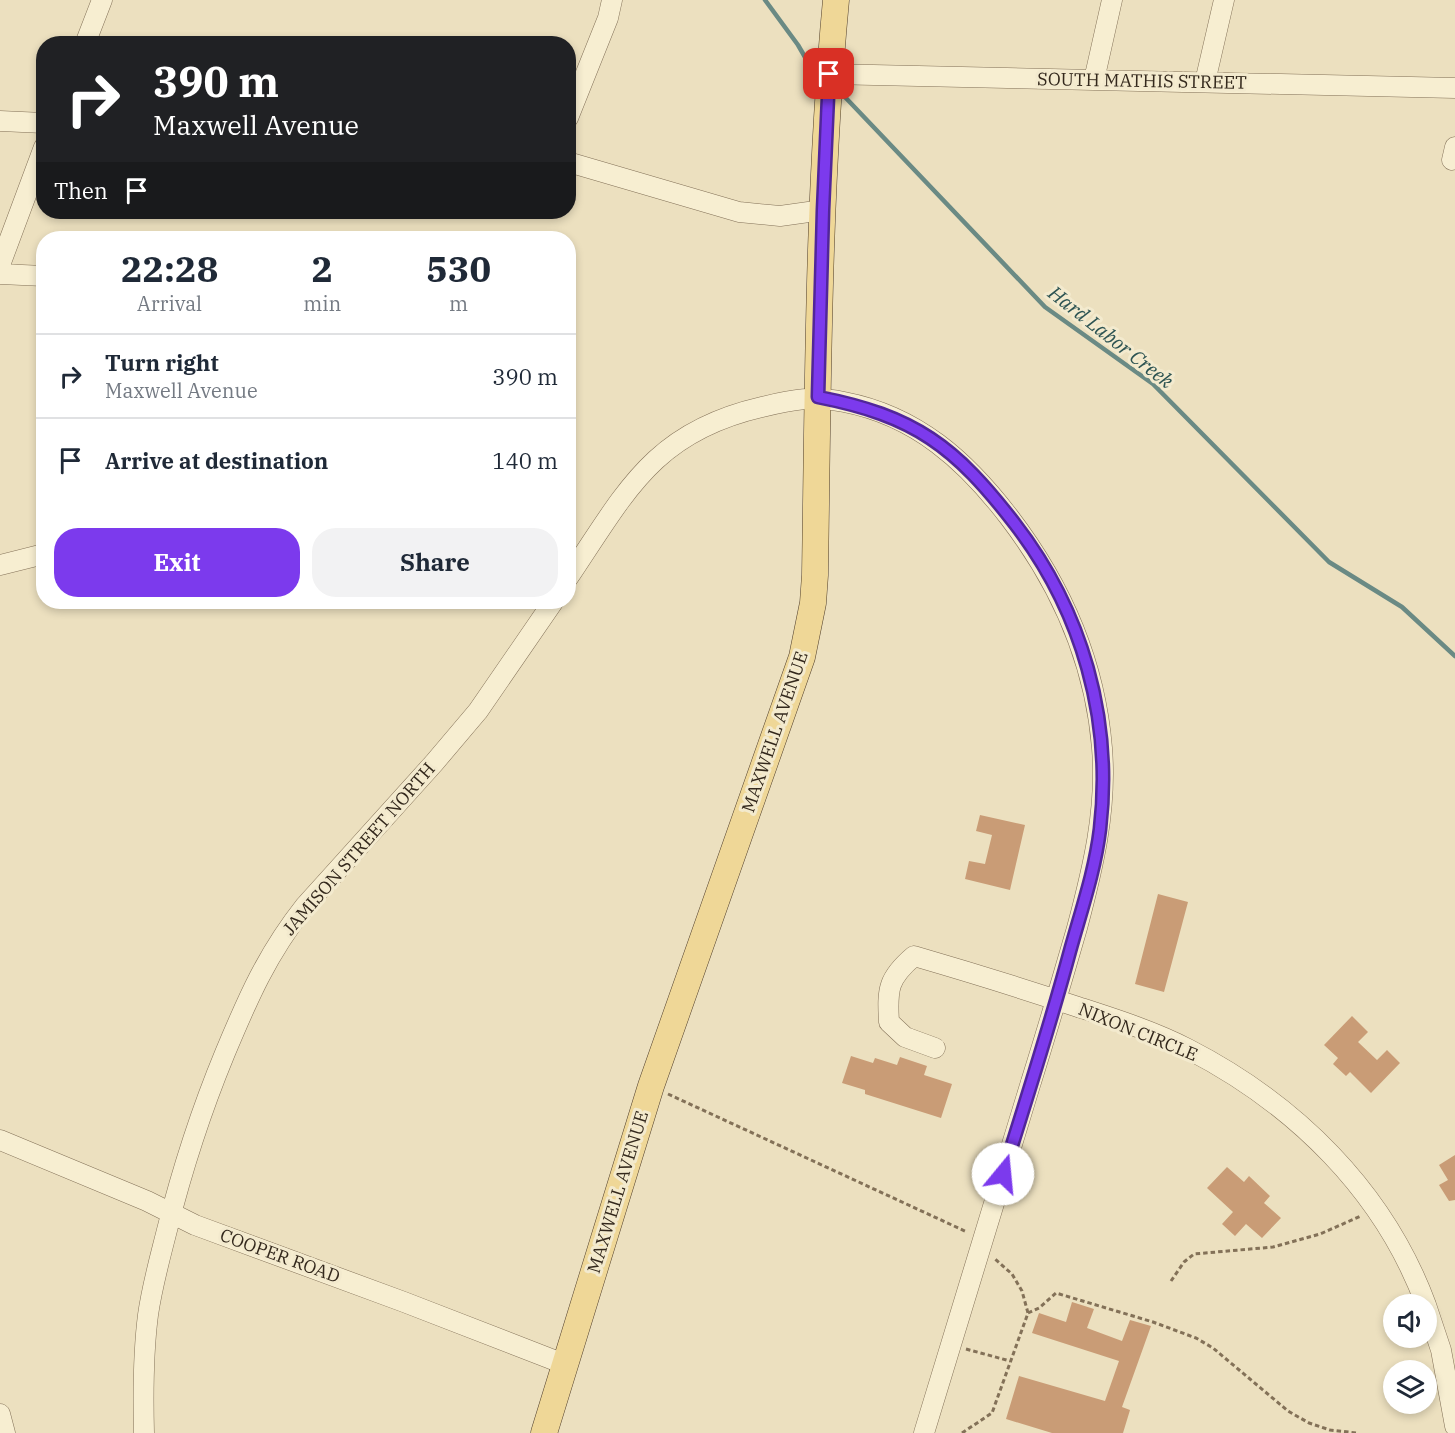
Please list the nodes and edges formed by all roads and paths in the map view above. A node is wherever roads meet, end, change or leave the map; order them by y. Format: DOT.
graph roads {
  1 [pos="102,0"];
  2 [pos="612,0"];
  3 [pos="836,0"];
  4 [pos="1112,0"];
  5 [pos="1224,0"];
  6 [pos="88,36"];
  7 [pos="829,74"];
  8 [pos="1094,80"];
  9 [pos="1205,82"];
  10 [pos="1455,88"];
  11 [pos="576,98"];
  12 [pos="0,121"];
  13 [pos="36,123"];
  14 [pos="576,164"];
  15 [pos="36,168"];
  16 [pos="823,210"];
  17 [pos="0,265"];
  18 [pos="0,274"];
  19 [pos="36,276"];
  20 [pos="818,397"];
  21 [pos="36,556"];
  22 [pos="0,565"];
  23 [pos="576,566"];
  24 [pos="548,609"];
  25 [pos="1057,1000"];
  26 [pos="935,1048"];
  27 [pos="651,1086"];
  28 [pos="0,1140"];
  29 [pos="1376,1209"];
  30 [pos="171,1213"];
  31 [pos="982,1242"];
  32 [pos="1171,1281"];
  33 [pos="1421,1294"];
  34 [pos="1028,1313"];
  35 [pos="1437,1338"];
  36 [pos="951,1345"];
  37 [pos="1010,1361"];
  38 [pos="564,1364"];
  39 [pos="0,1414"];
  40 [pos="1455,1426"];
  41 [pos="4,1433"];
  42 [pos="144,1433"];
  43 [pos="544,1433"];
  44 [pos="924,1433"];
  45 [pos="962,1433"];
  46 [pos="1357,1433"];
  1 -- 6 [label="street"];
  2 -- 11 [label="street"];
  3 -- 7 [label="main road, MAXWELL AVENUE"];
  4 -- 8 [label="street"];
  5 -- 9 [label="street"];
  7 -- 8 [label="street, SOUTH MATHIS STREET"];
  7 -- 16 [label="main road, MAXWELL AVENUE"];
  8 -- 9 [label="street, SOUTH MATHIS STREET"];
  9 -- 10 [label="street, SOUTH MATHIS STREET"];
  12 -- 13 [label="street"];
  14 -- 16 [label="street"];
  15 -- 17 [label="street"];
  16 -- 20 [label="main road, MAXWELL AVENUE"];
  18 -- 19 [label="street"];
  20 -- 23 [label="street"];
  20 -- 25 [label="street"];
  20 -- 27 [label="main road, MAXWELL AVENUE"];
  21 -- 22 [label="street"];
  24 -- 30 [label="street, JAMISON STREET NORTH"];
  25 -- 26 [label="street, NIXON CIRCLE"];
  25 -- 29 [label="street, NIXON CIRCLE"];
  25 -- 31 [label="street"];
  27 -- 31 [label="path"];
  27 -- 38 [label="main road, MAXWELL AVENUE"];
  28 -- 30 [label="street, COOPER ROAD"];
  29 -- 32 [label="path"];
  29 -- 33 [label="street, NIXON CIRCLE"];
  30 -- 38 [label="street, COOPER ROAD"];
  30 -- 42 [label="street, JAMISON STREET NORTH"];
  31 -- 34 [label="path"];
  31 -- 36 [label="street"];
  34 -- 37 [label="path"];
  34 -- 46 [label="path"];
  35 -- 40 [label="street, NIXON CIRCLE"];
  36 -- 37 [label="path"];
  36 -- 44 [label="street"];
  37 -- 45 [label="path"];
  38 -- 43 [label="main road, MAXWELL AVENUE"];
  39 -- 41 [label="street"];
}
